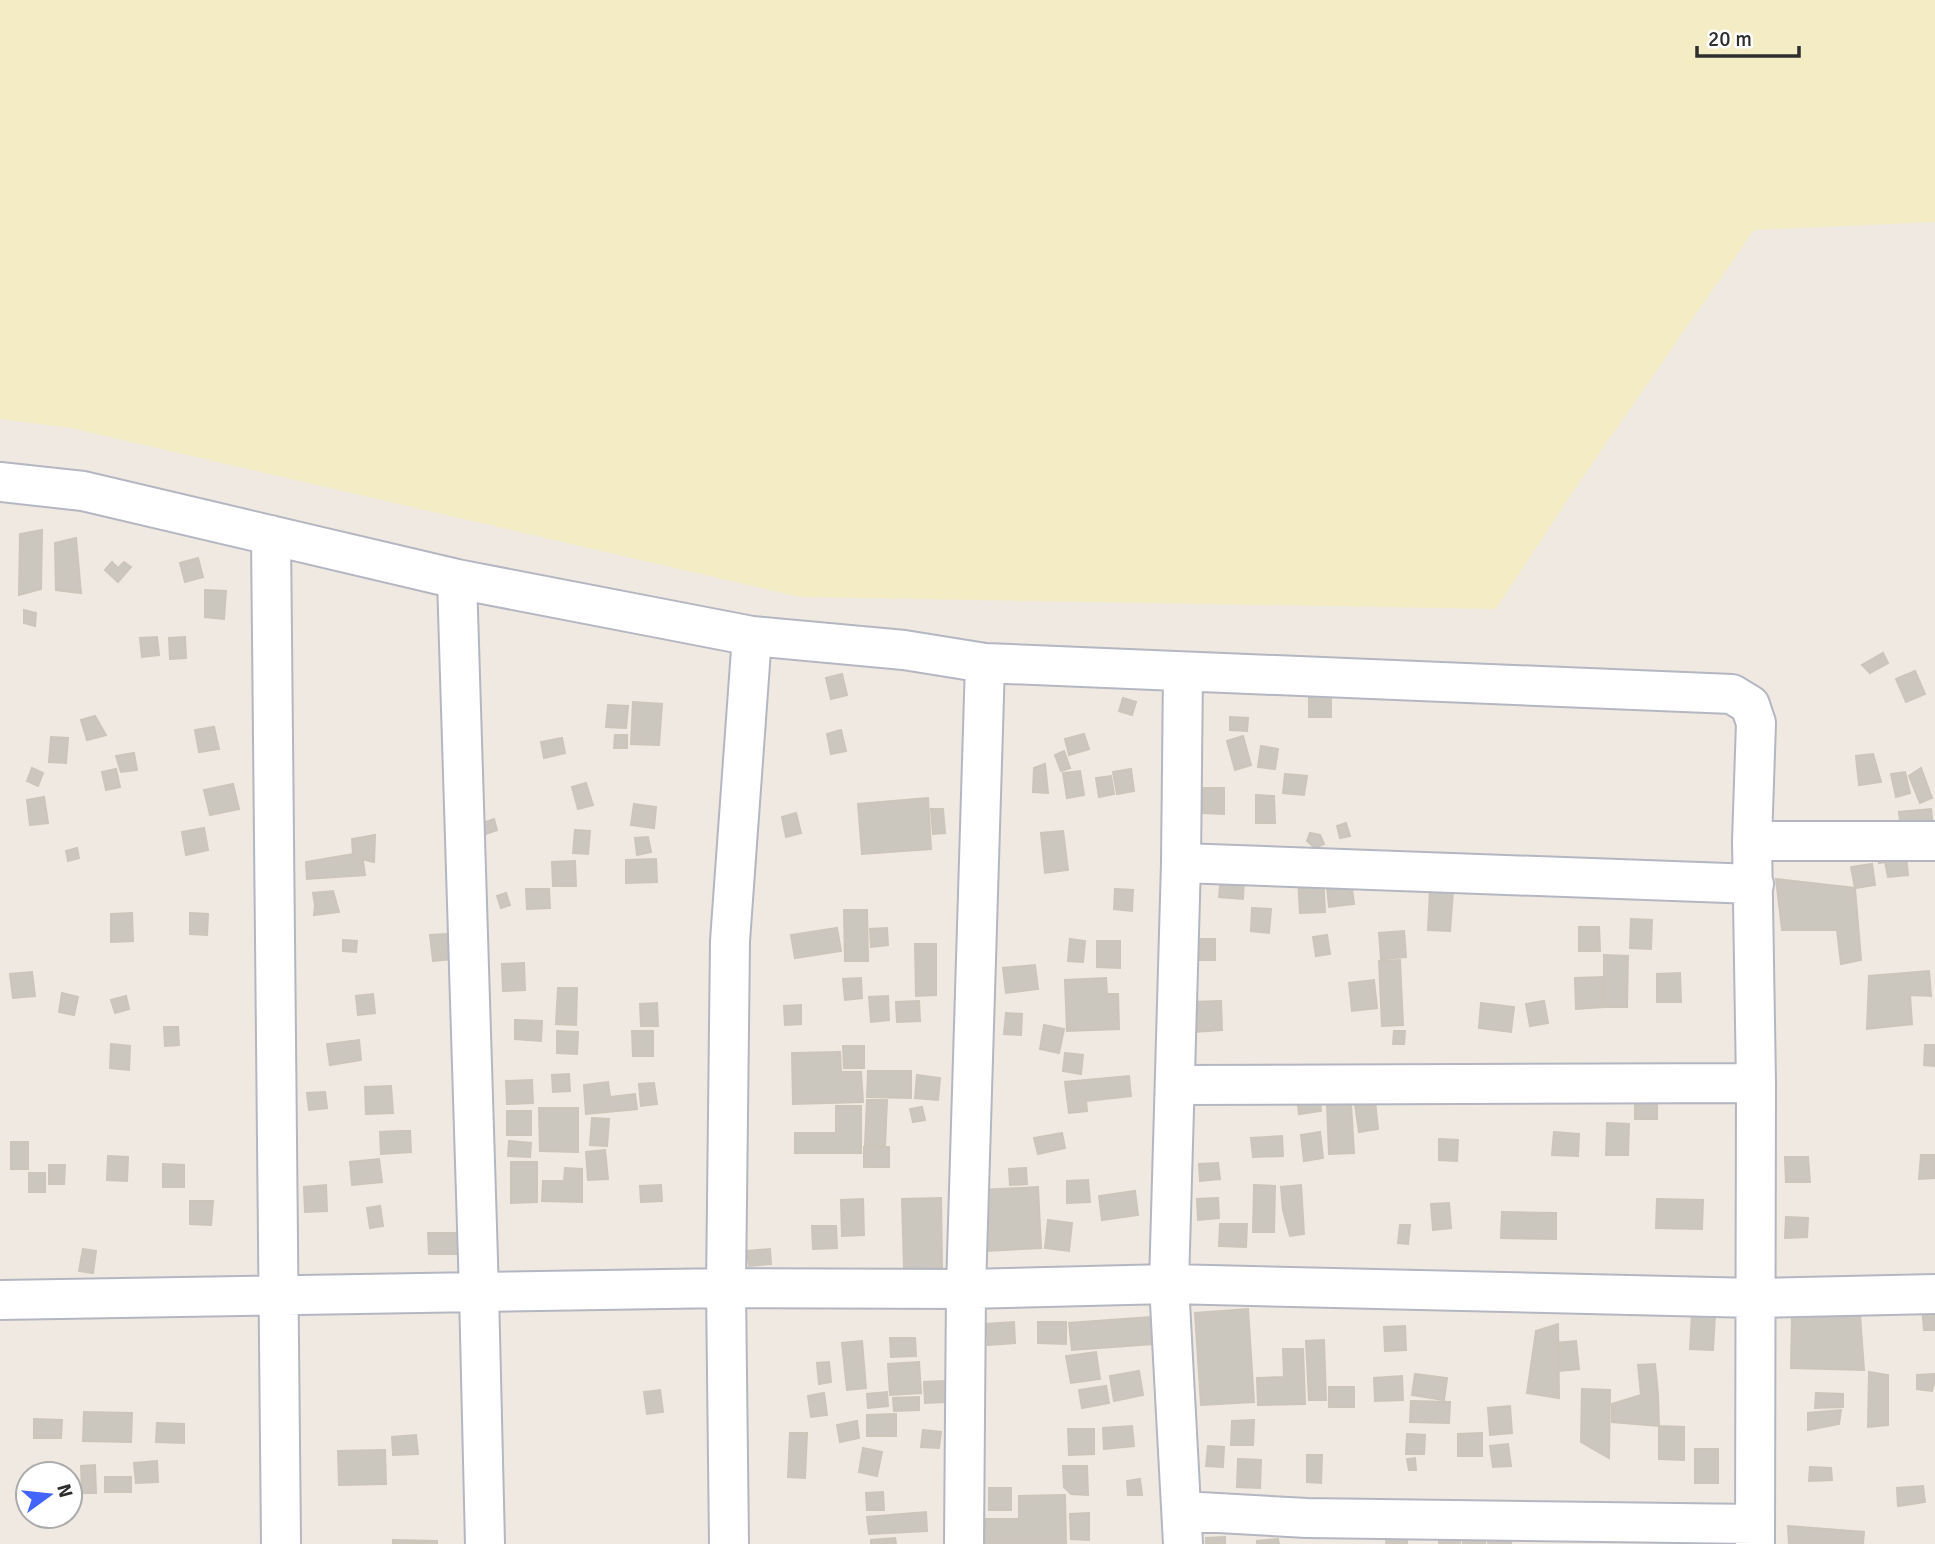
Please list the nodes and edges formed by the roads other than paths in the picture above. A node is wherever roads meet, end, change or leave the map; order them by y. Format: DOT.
graph roads {
  1 [pos="0,482"];
  2 [pos="271,534"];
  3 [pos="457,579"];
  4 [pos="752,636"];
  5 [pos="985,663"];
  6 [pos="1183,672"];
  7 [pos="1752,841"];
  8 [pos="1935,841"];
  9 [pos="1181,863"];
  10 [pos="1754,884"];
  11 [pos="1756,1083"];
  12 [pos="1175,1085"];
  13 [pos="1169,1284"];
  14 [pos="726,1288"];
  15 [pos="966,1289"];
  16 [pos="480,1292"];
  17 [pos="1935,1294"];
  18 [pos="278,1296"];
  19 [pos="1755,1298"];
  20 [pos="0,1300"];
  21 [pos="1183,1528"];
  22 [pos="1754,1534"];
  23 [pos="281,1544"];
  24 [pos="485,1544"];
  25 [pos="729,1544"];
  26 [pos="964,1544"];
  1 -- 2 [label="street"];
  2 -- 3 [label="street"];
  2 -- 18 [label="street"];
  3 -- 4 [label="street"];
  3 -- 16 [label="street"];
  4 -- 5 [label="street"];
  4 -- 14 [label="street"];
  5 -- 6 [label="street"];
  5 -- 15 [label="street"];
  6 -- 7 [label="street"];
  6 -- 9 [label="street"];
  7 -- 8 [label="street"];
  7 -- 10 [label="street"];
  9 -- 10 [label="street"];
  9 -- 12 [label="street"];
  10 -- 11 [label="street"];
  11 -- 12 [label="street"];
  11 -- 19 [label="street"];
  12 -- 13 [label="street"];
  13 -- 15 [label="street"];
  13 -- 19 [label="street"];
  13 -- 21 [label="street"];
  14 -- 15 [label="street"];
  14 -- 16 [label="street"];
  14 -- 25 [label="street"];
  15 -- 26 [label="street"];
  16 -- 18 [label="street"];
  16 -- 24 [label="street"];
  17 -- 19 [label="street"];
  18 -- 20 [label="street"];
  18 -- 23 [label="street"];
  19 -- 22 [label="street"];
  21 -- 22 [label="street"];
}
